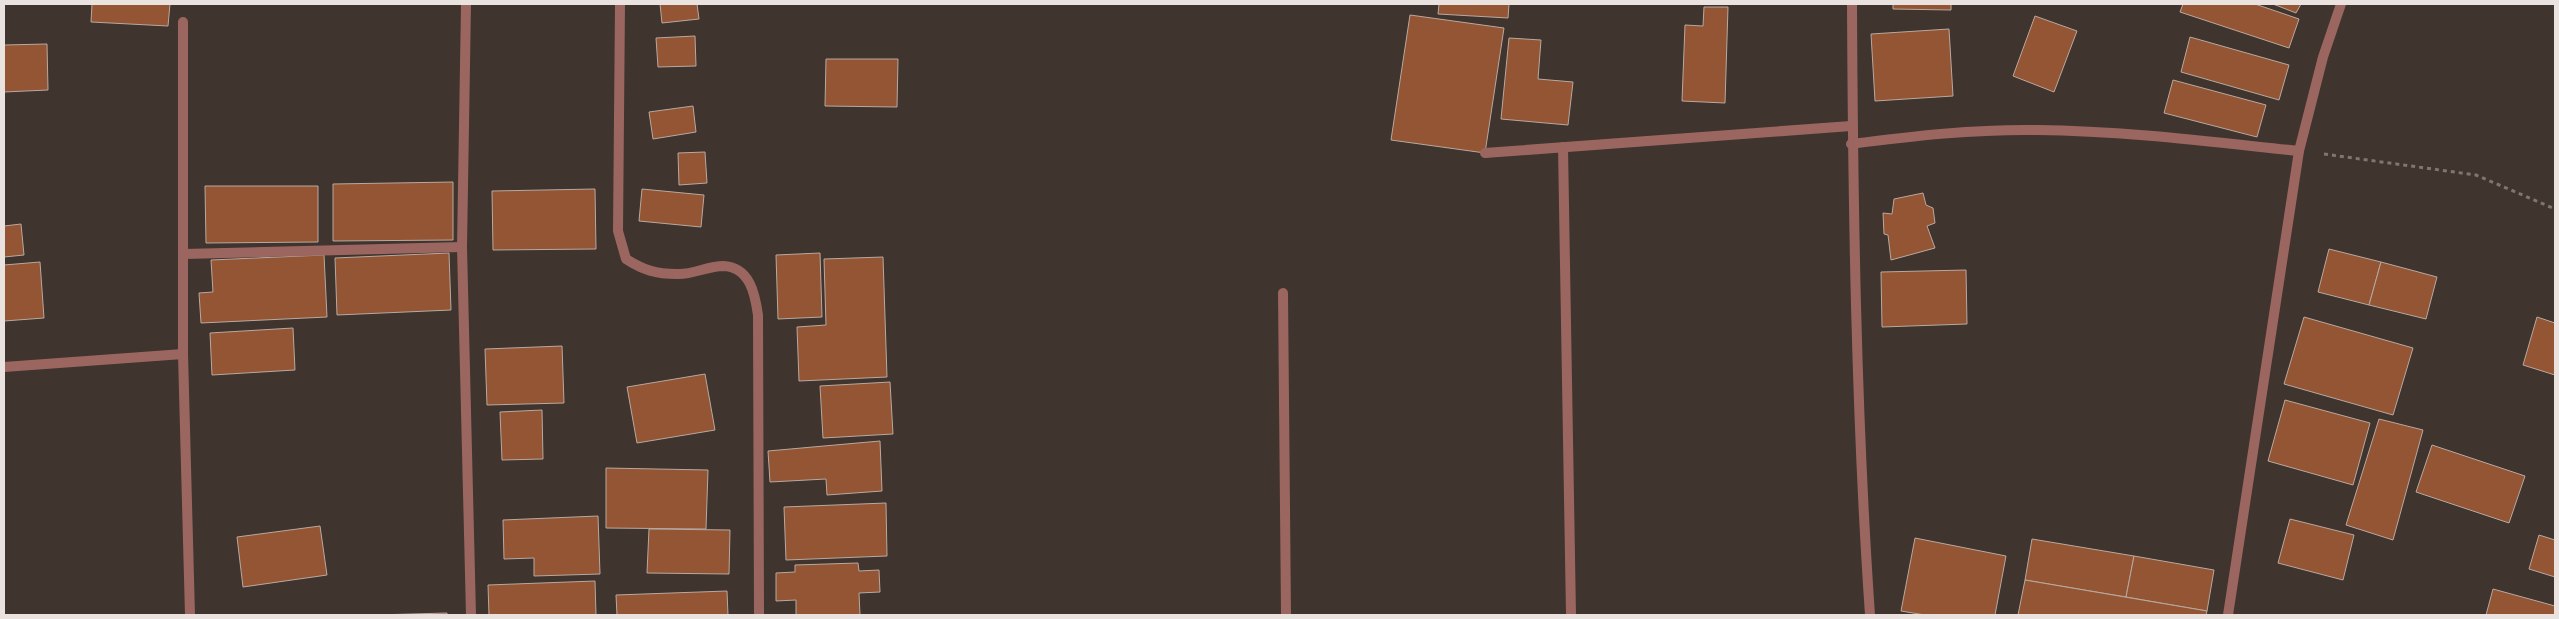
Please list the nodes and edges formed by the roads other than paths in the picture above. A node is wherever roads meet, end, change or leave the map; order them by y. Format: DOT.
graph roads {
  1 [pos="466,4"];
  2 [pos="620,4"];
  3 [pos="1852,4"];
  4 [pos="2341,4"];
  5 [pos="183,22"];
  6 [pos="1852,126"];
  7 [pos="1852,144"];
  8 [pos="1564,147"];
  9 [pos="2299,150"];
  10 [pos="1485,153"];
  11 [pos="462,247"];
  12 [pos="183,254"];
  13 [pos="1283,293"];
  14 [pos="183,354"];
  15 [pos="4,367"];
  16 [pos="190,615"];
  17 [pos="471,615"];
  18 [pos="759,615"];
  19 [pos="1286,615"];
  20 [pos="1571,615"];
  21 [pos="1870,615"];
  22 [pos="2228,615"];
  1 -- 11 [label="street"];
  2 -- 18 [label="street"];
  3 -- 6 [label="street"];
  4 -- 9 [label="street"];
  5 -- 12 [label="street"];
  6 -- 7 [label="street"];
  6 -- 8 [label="street"];
  7 -- 9 [label="street"];
  7 -- 21 [label="street"];
  8 -- 10 [label="street"];
  8 -- 20 [label="street"];
  9 -- 22 [label="street"];
  11 -- 12 [label="street"];
  11 -- 17 [label="street"];
  12 -- 14 [label="street"];
  13 -- 19 [label="street"];
  14 -- 15 [label="street"];
  14 -- 16 [label="street"];
}
